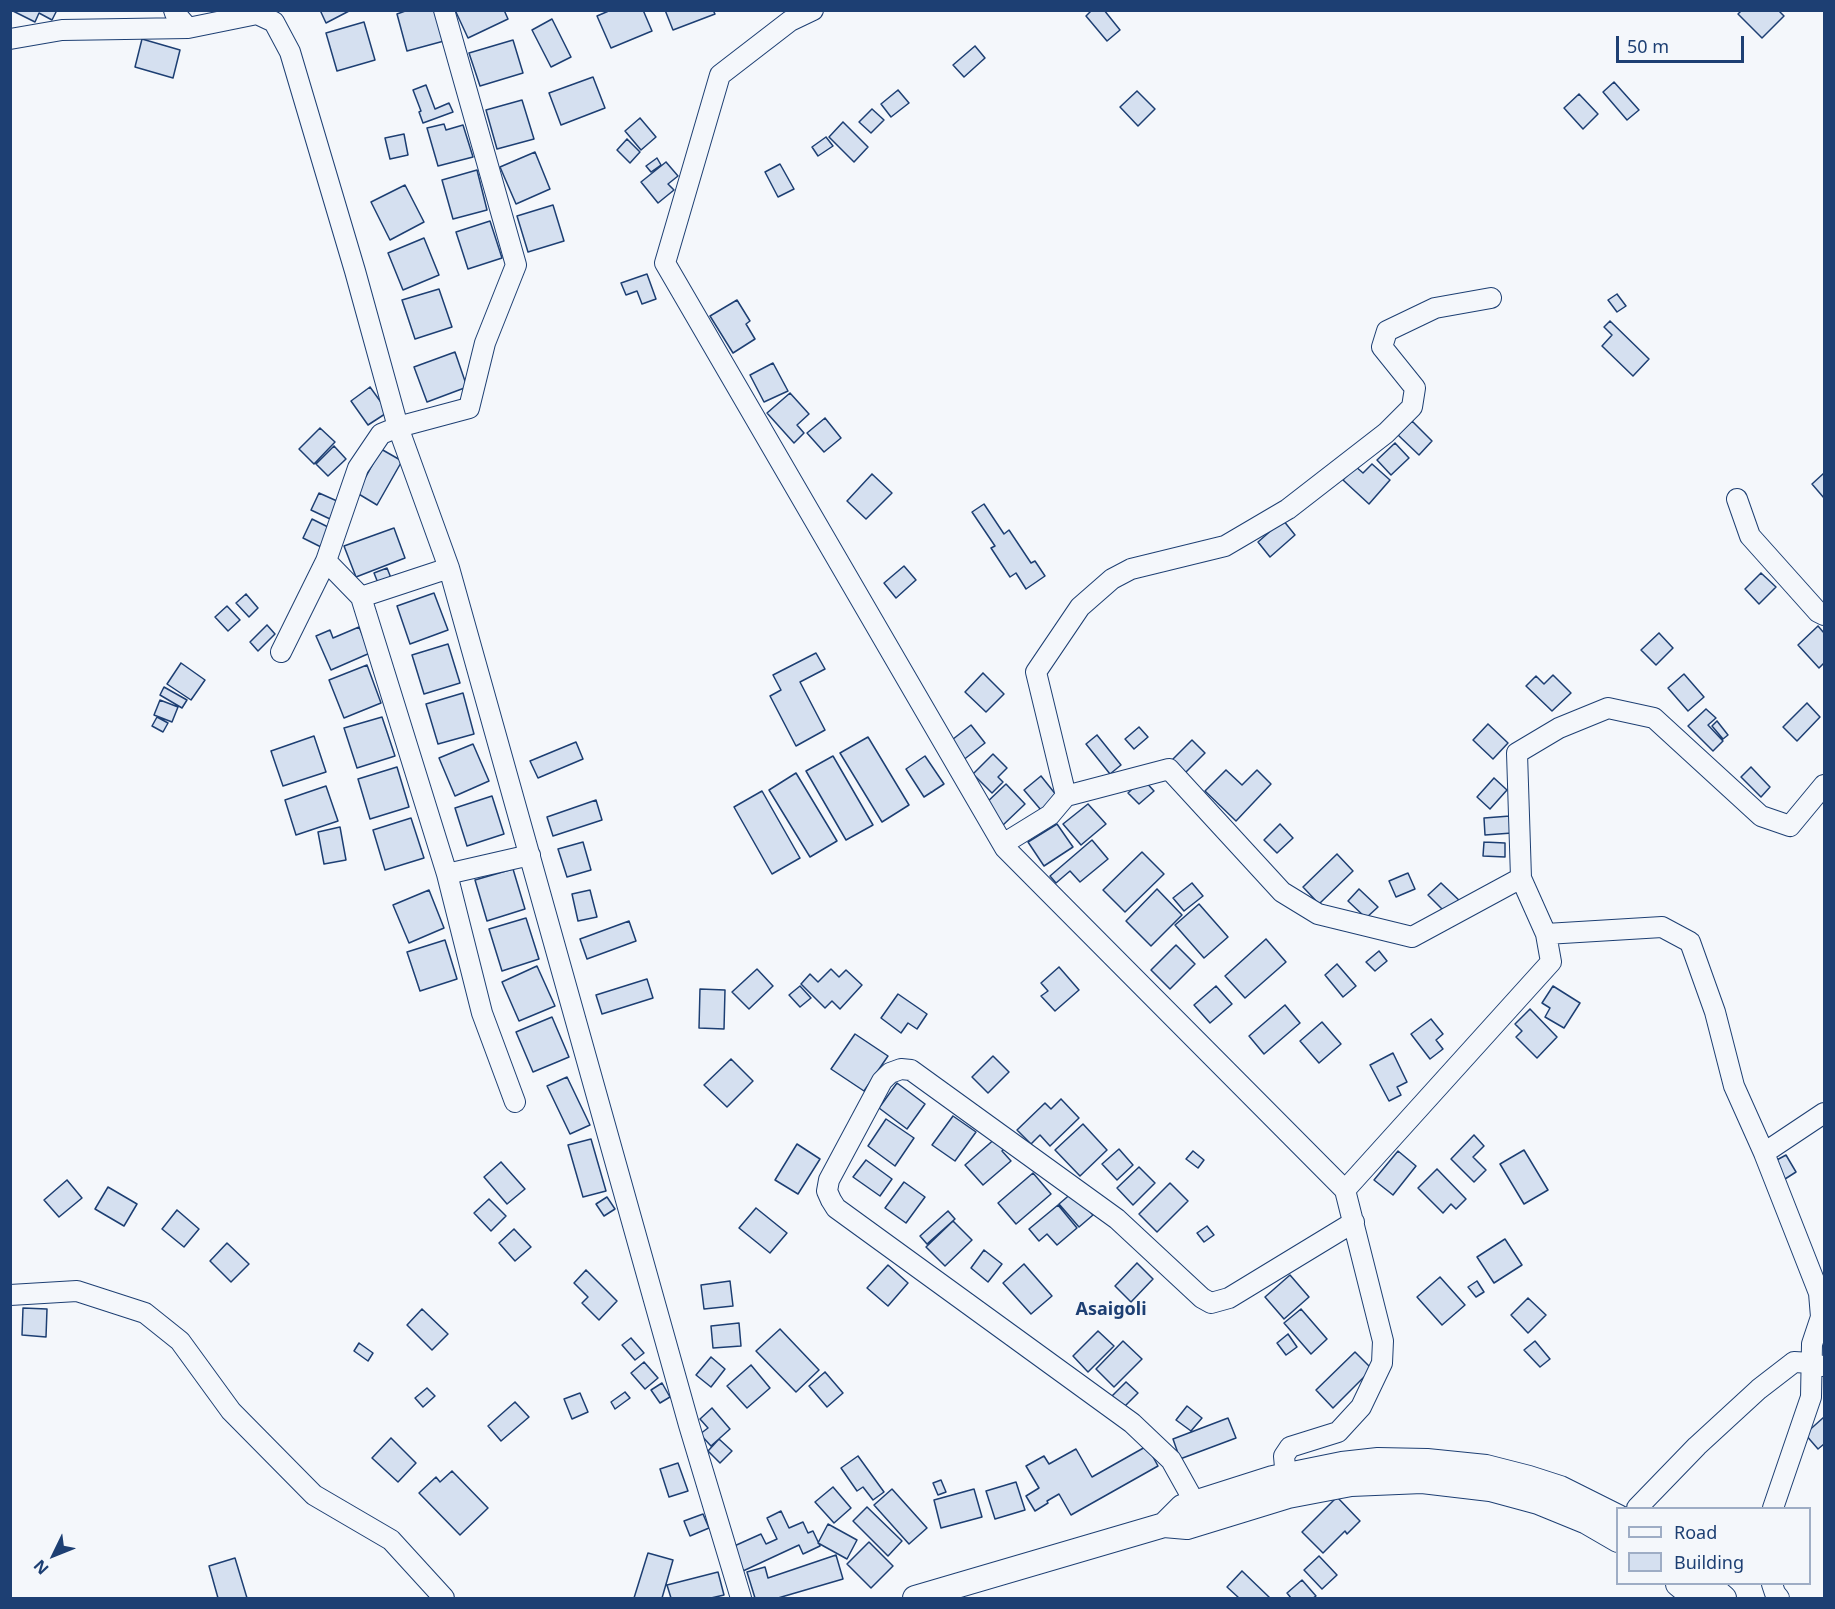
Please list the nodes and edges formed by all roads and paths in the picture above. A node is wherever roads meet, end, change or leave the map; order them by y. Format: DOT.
graph roads {
  1 [pos="174,10"];
  2 [pos="444,10"];
  3 [pos="813,10"];
  4 [pos="188,28"];
  5 [pos="10,39"];
  6 [pos="1491,298"];
  7 [pos="398,427"];
  8 [pos="1737,499"];
  9 [pos="326,561"];
  10 [pos="449,568"];
  11 [pos="361,597"];
  12 [pos="1824,615"];
  13 [pos="281,652"];
  14 [pos="1824,784"];
  15 [pos="1066,796"];
  16 [pos="1003,844"];
  17 [pos="530,855"];
  18 [pos="447,874"];
  19 [pos="1521,878"];
  20 [pos="1546,934"];
  21 [pos="515,1102"];
  22 [pos="1824,1113"];
  23 [pos="1764,1153"];
  24 [pos="1345,1190"];
  25 [pos="1354,1222"];
  26 [pos="10,1295"];
  27 [pos="1818,1365"];
  28 [pos="1286,1486"];
  29 [pos="1195,1503"];
  30 [pos="1639,1507"];
  31 [pos="1774,1507"];
  32 [pos="1616,1516"];
  33 [pos="1164,1525"];
  34 [pos="1616,1539"];
  35 [pos="1679,1585"];
  36 [pos="1709,1585"];
  37 [pos="1772,1585"];
  38 [pos="444,1599"];
  39 [pos="741,1599"];
  40 [pos="915,1599"];
  41 [pos="1695,1599"];
  42 [pos="1724,1599"];
  43 [pos="1779,1599"];
  1 -- 4 [label="street"];
  2 -- 7 [label="street"];
  3 -- 16 [label="street"];
  4 -- 5 [label="street"];
  4 -- 7 [label="street"];
  6 -- 15 [label="street"];
  7 -- 9 [label="street"];
  7 -- 10 [label="street"];
  8 -- 12 [label="street"];
  9 -- 11 [label="street"];
  9 -- 13 [label="street"];
  10 -- 11 [label="street"];
  10 -- 17 [label="street"];
  11 -- 18 [label="street"];
  14 -- 19 [label="street"];
  15 -- 16 [label="street"];
  15 -- 19 [label="street"];
  16 -- 24 [label="street"];
  17 -- 18 [label="street"];
  17 -- 39 [label="street"];
  18 -- 21 [label="street"];
  19 -- 20 [label="street"];
  20 -- 23 [label="street"];
  20 -- 24 [label="street"];
  22 -- 23 [label="street"];
  23 -- 27 [label="street"];
  24 -- 25 [label="street"];
  25 -- 28 [label="street"];
  25 -- 29 [label="street"];
  26 -- 38 [label="street"];
  27 -- 30 [label="street"];
  27 -- 31 [label="street"];
  28 -- 29 [label="main road"];
  28 -- 32 [label="main road"];
  28 -- 33 [label="main road"];
  28 -- 34 [label="main road"];
  29 -- 33 [label="main road"];
  33 -- 40 [label="main road"];
  35 -- 41 [label="main road"];
  36 -- 42 [label="main road"];
  37 -- 43 [label="street"];
}
